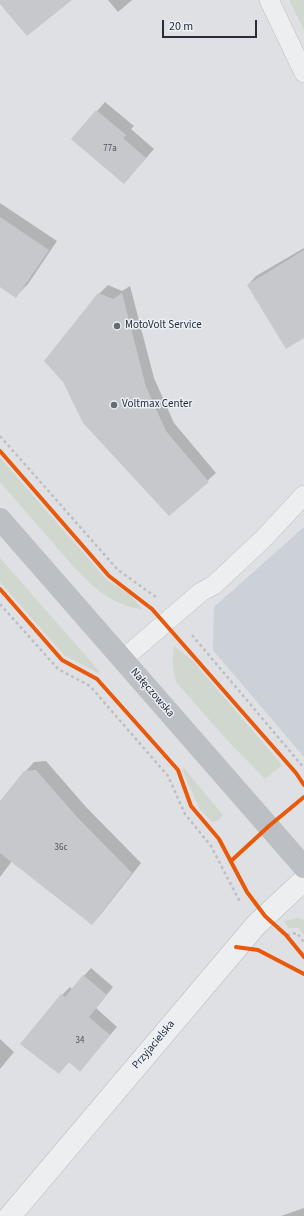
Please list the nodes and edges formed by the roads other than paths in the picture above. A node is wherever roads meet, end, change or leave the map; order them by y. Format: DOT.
graph roads {
  1 [pos="269,0"];
  2 [pos="304,73"];
  3 [pos="304,495"];
  4 [pos="0,519"];
  5 [pos="123,659"];
  6 [pos="304,867"];
  7 [pos="304,880"];
  8 [pos="10,1216"];
  1 -- 2 [label="lane"];
  3 -- 5 [label="lane"];
  4 -- 5 [label="street, Nałęczowska"];
  5 -- 6 [label="street, Nałęczowska"];
  7 -- 8 [label="street, Przyjacielska"];
}
